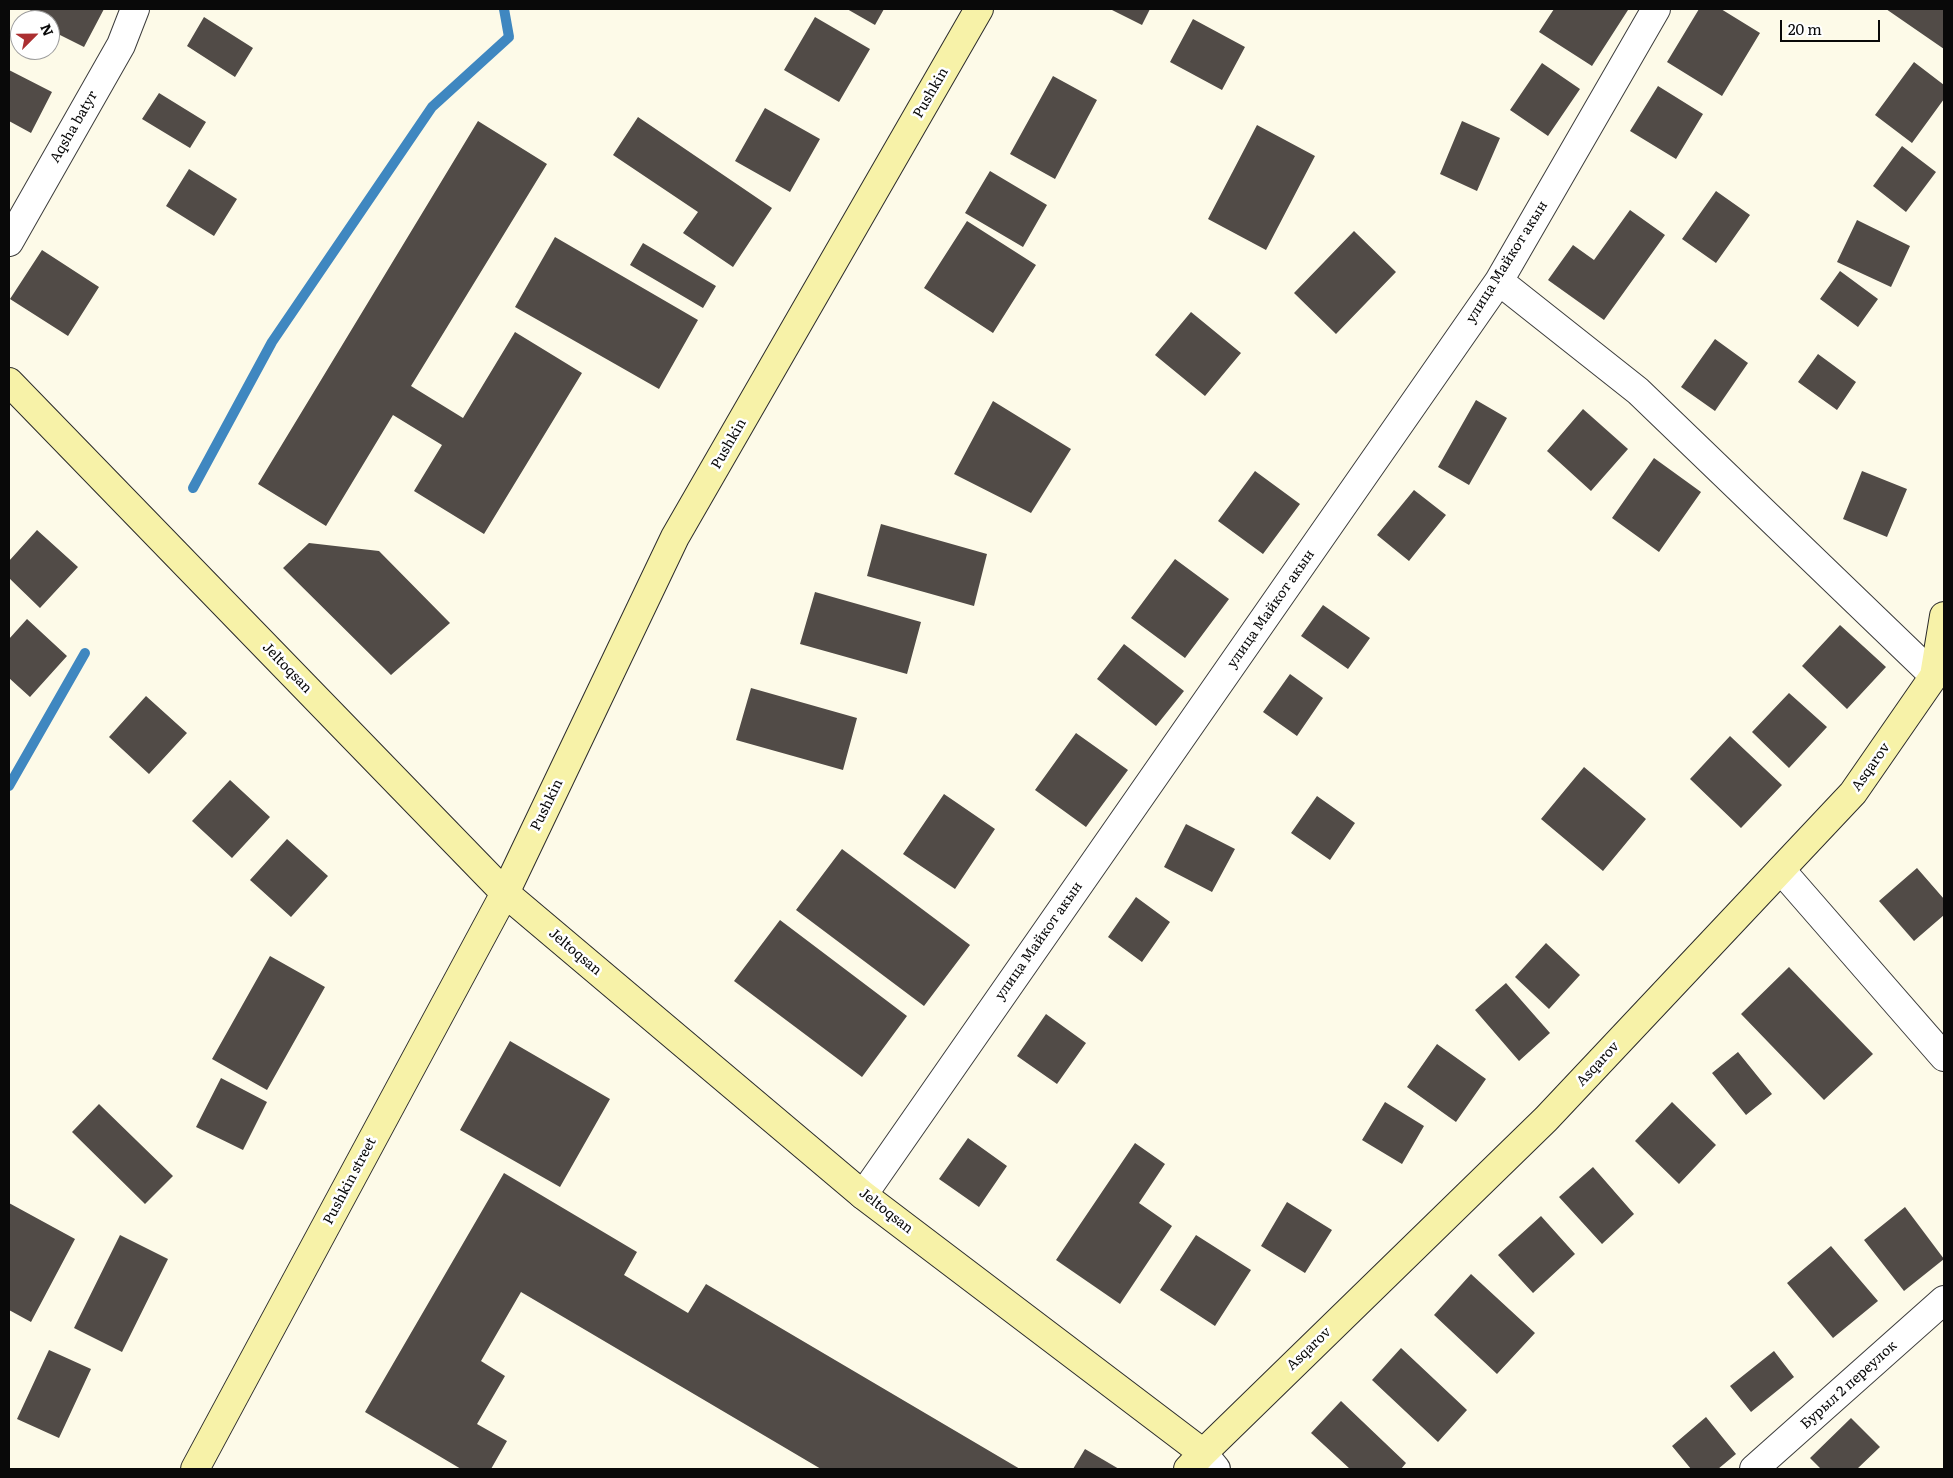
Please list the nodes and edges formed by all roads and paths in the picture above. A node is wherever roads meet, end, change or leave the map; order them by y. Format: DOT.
graph roads {
  1 [pos="135,9"];
  2 [pos="979,9"];
  3 [pos="1656,9"];
  4 [pos="9,242"];
  5 [pos="1499,281"];
  6 [pos="9,382"];
  7 [pos="1944,616"];
  8 [pos="1934,676"];
  9 [pos="1781,870"];
  10 [pos="505,893"];
  11 [pos="1944,1057"];
  12 [pos="863,1195"];
  13 [pos="1944,1300"];
  14 [pos="1202,1464"];
  15 [pos="195,1469"];
  16 [pos="1754,1469"];
  1 -- 4 [label="street, Aqsha batyr"];
  2 -- 10 [label="street, Pushkin"];
  3 -- 5 [label="street, улица Майкот акын"];
  5 -- 8 [label="street"];
  5 -- 12 [label="street, улица Майкот акын"];
  6 -- 10 [label="street, Jeltoqsan"];
  7 -- 8 [label="street, Asqarov"];
  8 -- 9 [label="street, Asqarov"];
  9 -- 11 [label="street"];
  9 -- 14 [label="street, Asqarov"];
  10 -- 12 [label="street, Jeltoqsan"];
  10 -- 15 [label="street, Pushkin street"];
  12 -- 14 [label="street, Jeltoqsan"];
  13 -- 16 [label="street, Бурыл 2 переулок"];
}
